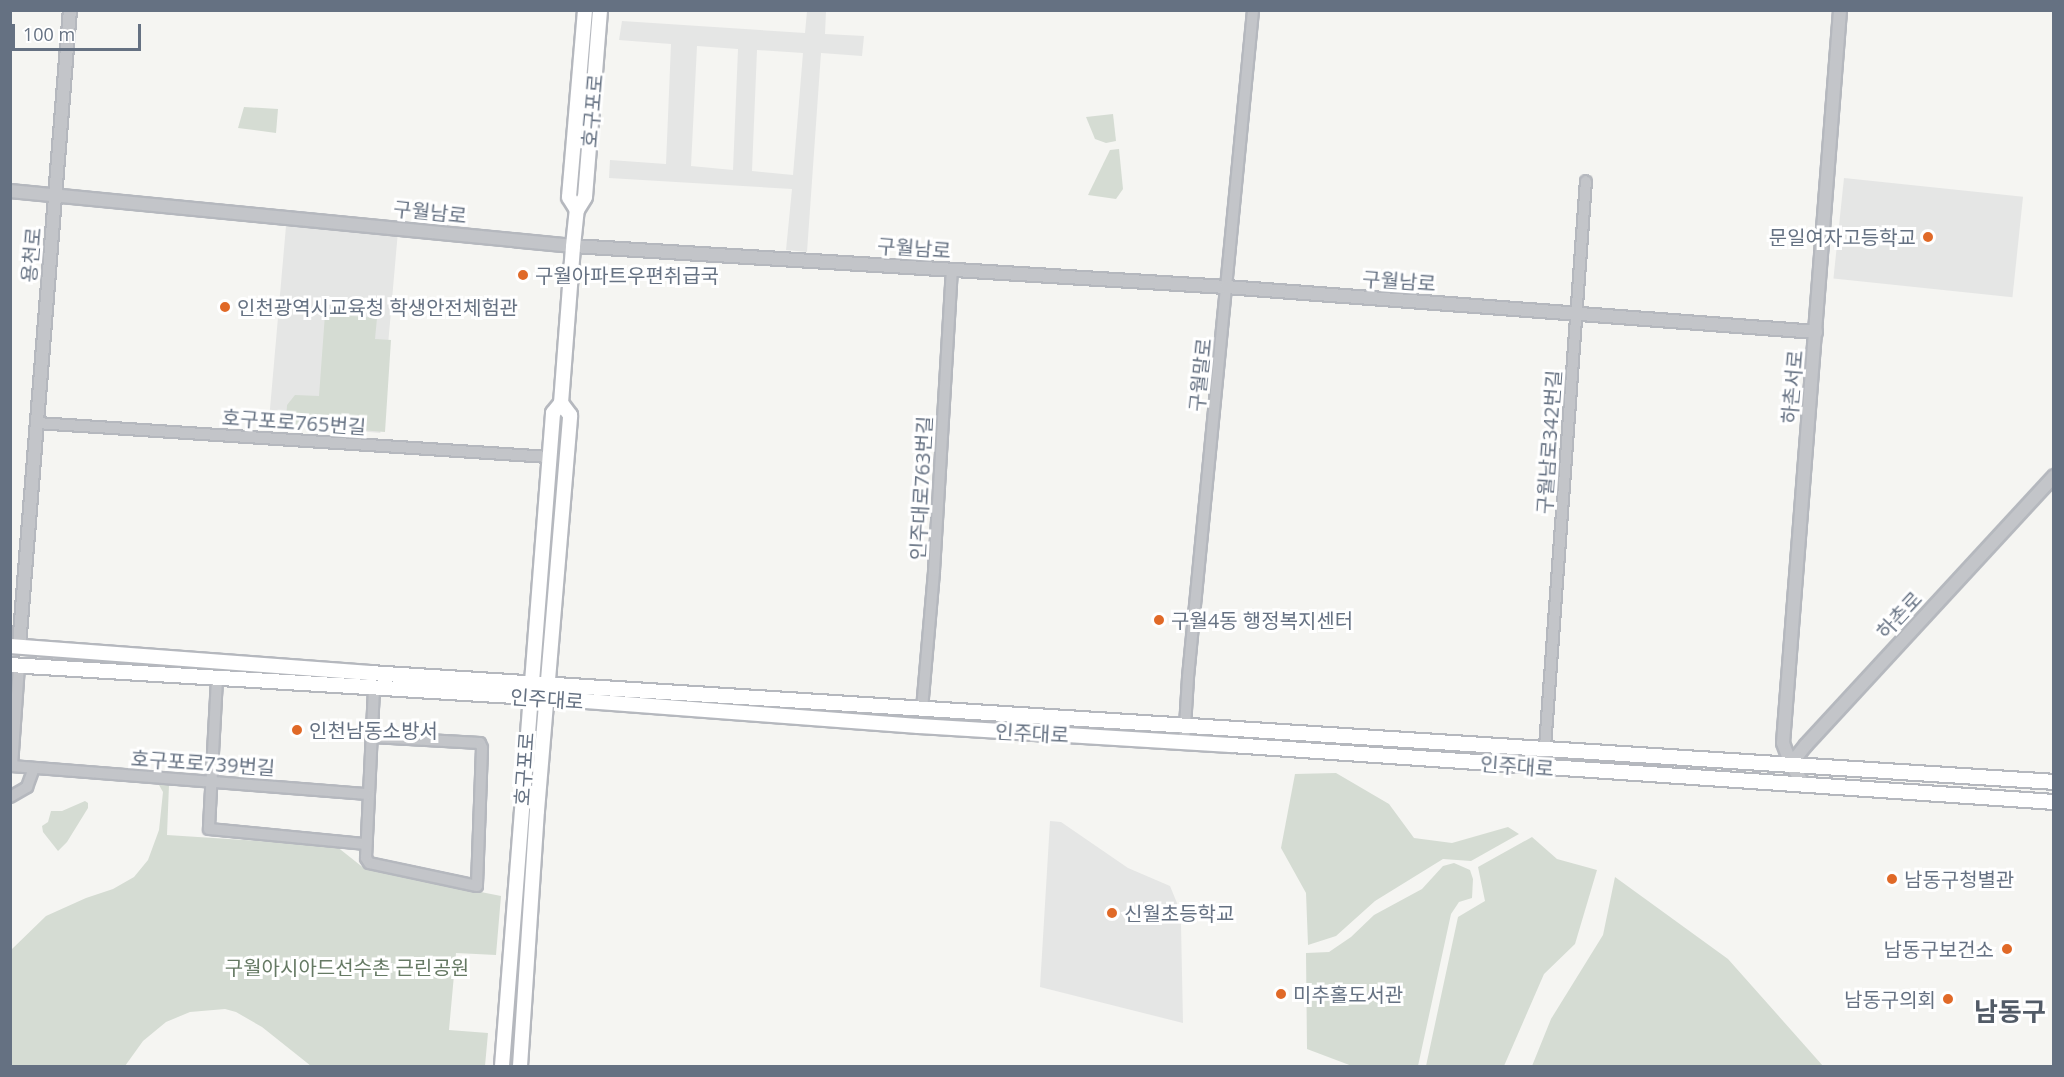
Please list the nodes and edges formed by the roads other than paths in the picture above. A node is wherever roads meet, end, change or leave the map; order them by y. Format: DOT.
graph roads {
  1 [pos="70,10"];
  2 [pos="585,10"];
  3 [pos="600,10"];
  4 [pos="1252,10"];
  5 [pos="1840,10"];
  6 [pos="1586,181"];
  7 [pos="10,191"];
  8 [pos="56,195"];
  9 [pos="577,210"];
  10 [pos="573,246"];
  11 [pos="952,270"];
  12 [pos="1226,287"];
  13 [pos="1576,314"];
  14 [pos="1816,333"];
  15 [pos="561,404"];
  16 [pos="37,423"];
  17 [pos="549,457"];
  18 [pos="2054,476"];
  19 [pos="15,646"];
  20 [pos="14,665"];
  21 [pos="217,679"];
  22 [pos="531,682"];
  23 [pos="548,683"];
  24 [pos="374,689"];
  25 [pos="530,698"];
  26 [pos="546,698"];
  27 [pos="922,709"];
  28 [pos="1185,726"];
  29 [pos="373,736"];
  30 [pos="1184,743"];
  31 [pos="1545,747"];
  32 [pos="1791,764"];
  33 [pos="11,766"];
  34 [pos="34,768"];
  35 [pos="211,782"];
  36 [pos="2054,782"];
  37 [pos="1804,785"];
  38 [pos="369,794"];
  39 [pos="10,797"];
  40 [pos="2054,802"];
  41 [pos="366,844"];
  42 [pos="502,1066"];
  43 [pos="520,1066"];
  1 -- 8 [label="street, 용천로"];
  2 -- 9 [label="main road, 호구포로"];
  3 -- 9 [label="main road, 호구포로"];
  4 -- 12 [label="street, 구월말로"];
  5 -- 14 [label="street, 하촌서로"];
  6 -- 13 [label="street, 구월남로342번길"];
  7 -- 8 [label="street, 구월남로"];
  8 -- 10 [label="street, 구월남로"];
  8 -- 16 [label="street, 용천로"];
  9 -- 10 [label="main road, 호구포로"];
  10 -- 11 [label="street, 구월남로"];
  10 -- 15 [label="main road, 호구포로"];
  11 -- 12 [label="street, 구월남로"];
  11 -- 27 [label="street, 인주대로763번길"];
  12 -- 13 [label="street, 구월남로"];
  12 -- 28 [label="street, 구월말로"];
  13 -- 14 [label="street, 구월남로"];
  13 -- 31 [label="street, 구월남로342번길"];
  14 -- 32 [label="street, 하촌서로"];
  15 -- 17 [label="main road, 호구포로"];
  15 -- 23 [label="main road, 호구포로"];
  16 -- 17 [label="street, 호구포로765번길"];
  16 -- 19 [label="street, 용천로"];
  17 -- 22 [label="main road, 호구포로"];
  18 -- 32 [label="street, 하촌로"];
  19 -- 22 [label="main road, 인주대로"];
  20 -- 21 [label="main road, 인주대로"];
  20 -- 33 [label="street"];
  21 -- 24 [label="main road, 인주대로"];
  21 -- 35 [label="street"];
  22 -- 23 [label="main road, 인주대로"];
  22 -- 25 [label="main road, 호구포로"];
  23 -- 26 [label="main road, 호구포로"];
  23 -- 27 [label="main road, 인주대로"];
  24 -- 25 [label="main road, 인주대로"];
  24 -- 29 [label="street"];
  25 -- 26 [label="main road, 인주대로"];
  25 -- 42 [label="main road, 호구포로"];
  26 -- 30 [label="main road, 인주대로"];
  26 -- 43 [label="main road, 호구포로"];
  27 -- 28 [label="main road, 인주대로"];
  28 -- 30 [label="street, 구월말로"];
  28 -- 31 [label="main road, 인주대로"];
  29 -- 38 [label="street"];
  29 -- 41 [label="street"];
  30 -- 37 [label="main road, 인주대로"];
  31 -- 32 [label="main road, 인주대로"];
  32 -- 36 [label="main road, 인주대로"];
  32 -- 37 [label="street"];
  33 -- 34 [label="street, 호구포로739번길"];
  34 -- 35 [label="street, 호구포로739번길"];
  34 -- 39 [label="street"];
  35 -- 38 [label="street, 호구포로739번길"];
  35 -- 41 [label="street"];
  37 -- 40 [label="main road, 인주대로"];
  38 -- 41 [label="street"];
}
